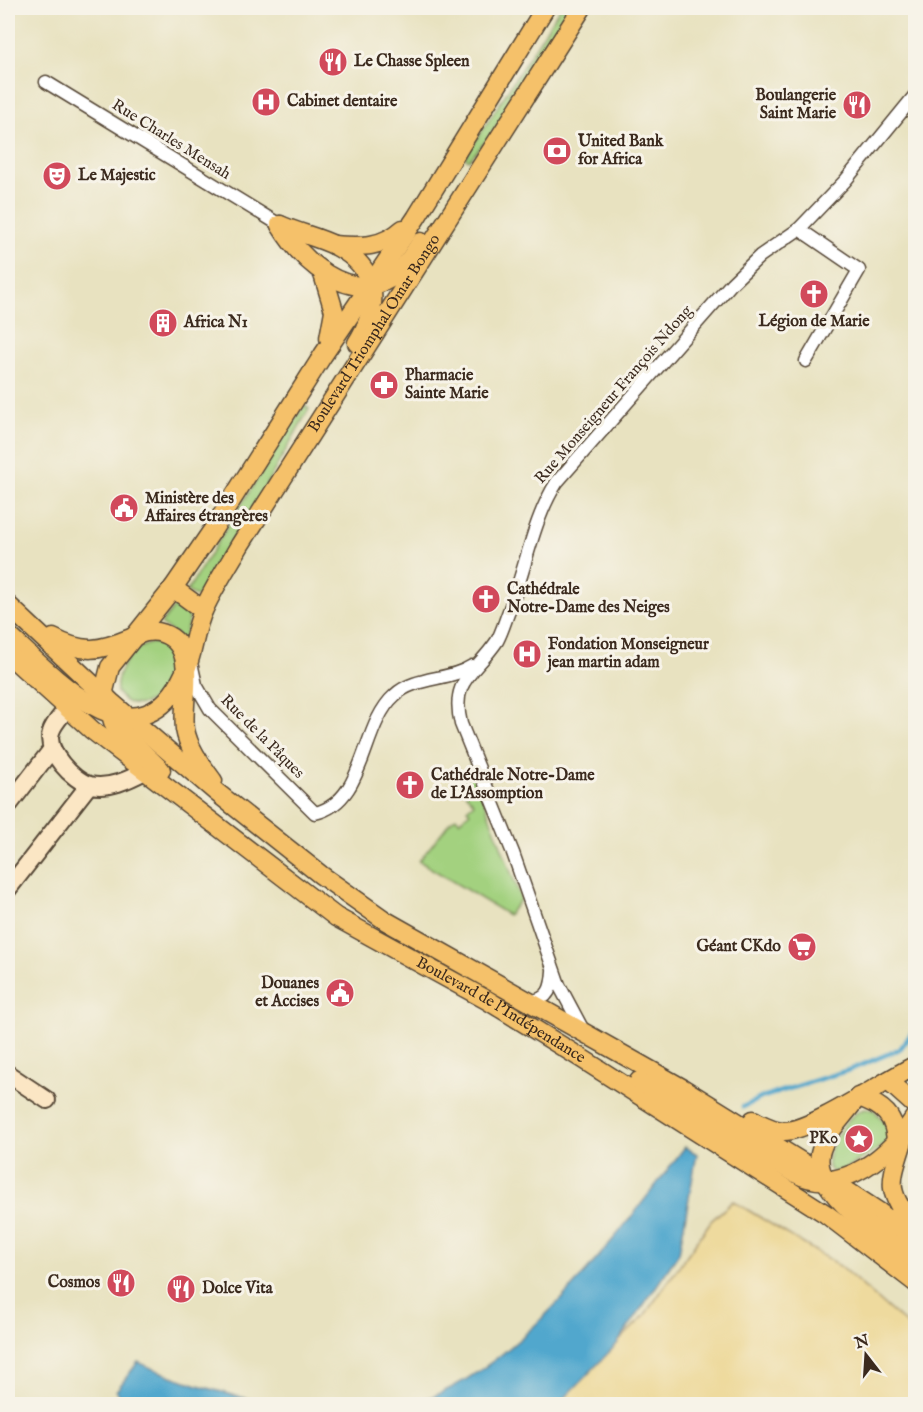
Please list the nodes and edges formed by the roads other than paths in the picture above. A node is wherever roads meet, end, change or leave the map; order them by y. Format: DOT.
graph roads {
  1 [pos="545,8"];
  2 [pos="582,8"];
  3 [pos="46,82"];
  4 [pos="914,98"];
  5 [pos="501,137"];
  6 [pos="416,218"];
  7 [pos="280,225"];
  8 [pos="799,229"];
  9 [pos="334,245"];
  10 [pos="322,271"];
  11 [pos="372,284"];
  12 [pos="323,355"];
  13 [pos="806,361"];
  14 [pos="262,512"];
  15 [pos="173,588"];
  16 [pos="8,605"];
  17 [pos="203,610"];
  18 [pos="30,626"];
  19 [pos="8,635"];
  20 [pos="134,636"];
  21 [pos="8,654"];
  22 [pos="485,656"];
  23 [pos="188,660"];
  24 [pos="113,707"];
  25 [pos="67,708"];
  26 [pos="52,749"];
  27 [pos="145,771"];
  28 [pos="89,785"];
  29 [pos="225,799"];
  30 [pos="8,806"];
  31 [pos="271,866"];
  32 [pos="8,889"];
  33 [pos="554,970"];
  34 [pos="531,1001"];
  35 [pos="584,1031"];
  36 [pos="562,1046"];
  37 [pos="915,1065"];
  38 [pos="8,1074"];
  39 [pos="888,1081"];
  40 [pos="858,1097"];
  41 [pos="48,1100"];
  42 [pos="915,1106"];
  43 [pos="715,1111"];
  44 [pos="906,1130"];
  45 [pos="754,1134"];
  46 [pos="826,1179"];
  47 [pos="915,1228"];
  48 [pos="915,1242"];
  49 [pos="915,1261"];
  50 [pos="915,1283"];
  1 -- 6 [label="main road, Boulevard Triomphal Omar Bongo"];
  2 -- 5 [label="main road, Boulevard Triomphal Omar Bongo"];
  3 -- 7 [label="street, Rue Charles Mensah"];
  4 -- 8 [label="street, Rue Monseigneur François Ndong"];
  5 -- 11 [label="main road"];
  5 -- 14 [label="main road, Boulevard Triomphal Omar Bongo"];
  6 -- 9 [label="main road"];
  6 -- 11 [label="main road, Boulevard Triomphal Omar Bongo"];
  7 -- 9 [label="main road"];
  7 -- 10 [label="main road"];
  8 -- 13 [label="street"];
  8 -- 22 [label="street, Rue Monseigneur François Ndong"];
  9 -- 11 [label="main road"];
  10 -- 11 [label="main road"];
  10 -- 12 [label="main road"];
  11 -- 12 [label="main road, Boulevard Triomphal Omar Bongo"];
  11 -- 14 [label="main road"];
  12 -- 15 [label="main road, Boulevard Triomphal Omar Bongo"];
  14 -- 17 [label="main road, Boulevard Triomphal Omar Bongo"];
  15 -- 17 [label="main road"];
  15 -- 20 [label="main road, Boulevard Triomphal Omar Bongo"];
  16 -- 18 [label="main road"];
  17 -- 23 [label="main road, Boulevard Triomphal Omar Bongo"];
  18 -- 20 [label="main road"];
  18 -- 24 [label="main road"];
  19 -- 24 [label="main road"];
  20 -- 23 [label="main road"];
  20 -- 24 [label="main road"];
  21 -- 25 [label="main road, Boulevard de l'Indépendance"];
  22 -- 23 [label="street, Rue de la Pâques"];
  22 -- 33 [label="street, Rue Monseigneur François Ndong"];
  23 -- 24 [label="main road"];
  23 -- 29 [label="main road"];
  24 -- 29 [label="main road, Boulevard de l'Indépendance"];
  24 -- 31 [label="main road"];
  25 -- 26 [label="main road"];
  25 -- 27 [label="main road, Boulevard de l'Indépendance"];
  26 -- 28 [label="main road"];
  26 -- 30 [label="main road"];
  27 -- 28 [label="main road"];
  27 -- 31 [label="main road, Boulevard de l'Indépendance"];
  28 -- 32 [label="main road"];
  29 -- 34 [label="main road, Boulevard de l'Indépendance"];
  31 -- 36 [label="main road, Boulevard de l'Indépendance"];
  33 -- 34 [label="street"];
  33 -- 35 [label="street, Rue Monseigneur François Ndong"];
  34 -- 35 [label="main road, Boulevard de l'Indépendance"];
  35 -- 43 [label="main road, Boulevard de l'Indépendance"];
  36 -- 43 [label="main road"];
  36 -- 50 [label="main road, Boulevard de l'Indépendance"];
  37 -- 39 [label="main road"];
  38 -- 41 [label="main road"];
  39 -- 40 [label="main road"];
  39 -- 42 [label="main road"];
  40 -- 44 [label="main road"];
  40 -- 45 [label="main road"];
  40 -- 46 [label="main road"];
  43 -- 45 [label="main road"];
  43 -- 45 [label="main road"];
  44 -- 46 [label="main road"];
  44 -- 47 [label="main road"];
  45 -- 46 [label="main road"];
  46 -- 48 [label="main road"];
  46 -- 49 [label="main road"];
}
